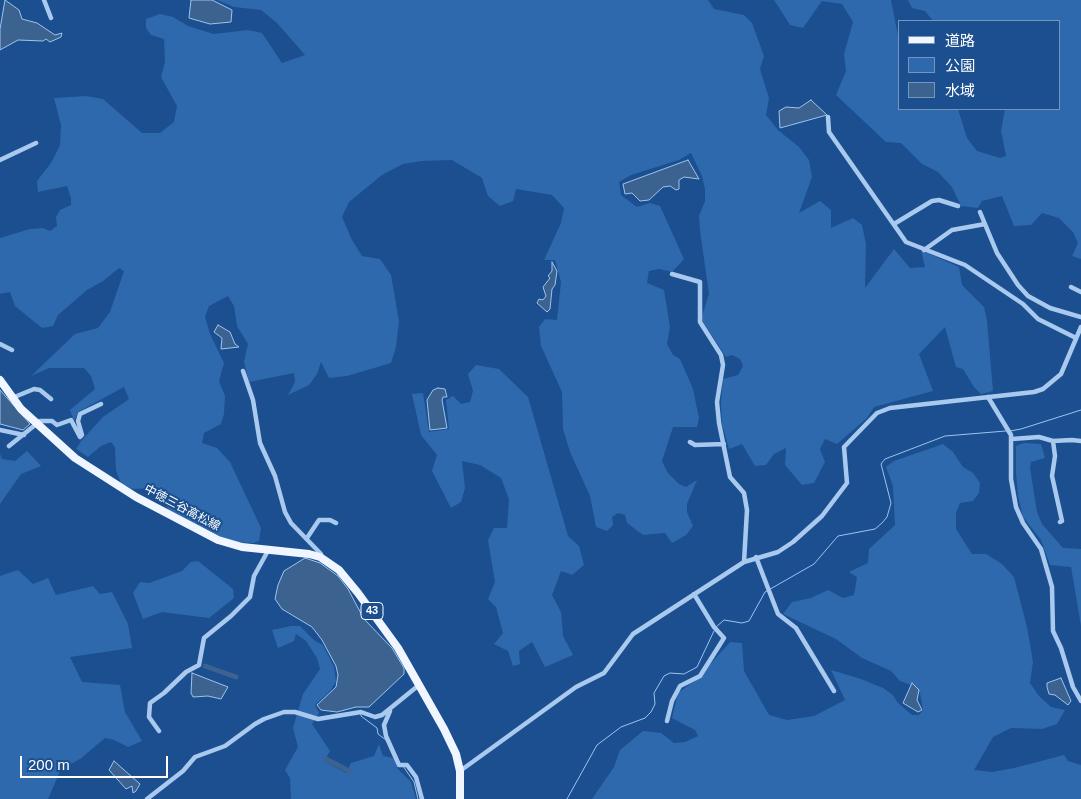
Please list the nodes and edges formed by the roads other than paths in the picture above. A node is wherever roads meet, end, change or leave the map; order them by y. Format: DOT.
graph roads {
  1 [pos="44,0"];
  2 [pos="51,18"];
  3 [pos="828,116"];
  4 [pos="36,143"];
  5 [pos="0,160"];
  6 [pos="958,206"];
  7 [pos="980,212"];
  8 [pos="894,224"];
  9 [pos="985,224"];
  10 [pos="924,250"];
  11 [pos="672,274"];
  12 [pos="1071,287"];
  13 [pos="1081,292"];
  14 [pos="1028,296"];
  15 [pos="1023,304"];
  16 [pos="1081,317"];
  17 [pos="1081,327"];
  18 [pos="1076,338"];
  19 [pos="0,344"];
  20 [pos="12,350"];
  21 [pos="243,372"];
  22 [pos="0,380"];
  23 [pos="988,397"];
  24 [pos="12,398"];
  25 [pos="51,399"];
  26 [pos="101,404"];
  27 [pos="36,424"];
  28 [pos="0,430"];
  29 [pos="24,435"];
  30 [pos="1012,439"];
  31 [pos="1053,441"];
  32 [pos="690,442"];
  33 [pos="1081,442"];
  34 [pos="724,444"];
  35 [pos="8,446"];
  36 [pos="1060,522"];
  37 [pos="336,523"];
  38 [pos="307,538"];
  39 [pos="269,550"];
  40 [pos="320,557"];
  41 [pos="756,557"];
  42 [pos="744,562"];
  43 [pos="694,594"];
  44 [pos="420,684"];
  45 [pos="834,691"];
  46 [pos="1081,701"];
  47 [pos="391,710"];
  48 [pos="667,722"];
  49 [pos="159,731"];
  50 [pos="460,770"];
  51 [pos="147,799"];
  52 [pos="422,799"];
  53 [pos="460,799"];
  1 -- 2 [label="street"];
  3 -- 8 [label="street"];
  4 -- 5 [label="street"];
  6 -- 8 [label="street"];
  7 -- 9 [label="street"];
  8 -- 10 [label="street"];
  9 -- 10 [label="street"];
  9 -- 14 [label="street"];
  10 -- 15 [label="street"];
  11 -- 34 [label="street"];
  12 -- 13 [label="street"];
  14 -- 15 [label="street"];
  14 -- 16 [label="street"];
  15 -- 18 [label="street"];
  17 -- 18 [label="street"];
  18 -- 23 [label="street"];
  19 -- 20 [label="street"];
  21 -- 38 [label="street"];
  22 -- 24 [label="main road, 中徳三谷高松線 / 43"];
  23 -- 30 [label="street"];
  23 -- 41 [label="street"];
  24 -- 25 [label="street"];
  24 -- 27 [label="main road, 中徳三谷高松線 / 43"];
  26 -- 27 [label="street"];
  27 -- 29 [label="street"];
  27 -- 39 [label="main road, 中徳三谷高松線 / 43"];
  28 -- 29 [label="street"];
  29 -- 35 [label="street"];
  30 -- 31 [label="street"];
  30 -- 46 [label="street"];
  31 -- 33 [label="street"];
  31 -- 36 [label="street"];
  32 -- 34 [label="street"];
  34 -- 42 [label="street"];
  37 -- 38 [label="street"];
  38 -- 40 [label="street"];
  39 -- 40 [label="main road, 中徳三谷高松線 / 43"];
  39 -- 49 [label="street"];
  40 -- 44 [label="main road, 中徳三谷高松線 / 43"];
  41 -- 42 [label="street"];
  41 -- 45 [label="street"];
  42 -- 43 [label="street"];
  43 -- 48 [label="street"];
  43 -- 50 [label="street"];
  44 -- 47 [label="street"];
  44 -- 50 [label="main road, 中徳三谷高松線 / 43"];
  47 -- 51 [label="street"];
  47 -- 52 [label="street"];
  50 -- 53 [label="main road, 中徳三谷高松線 / 43"];
}
